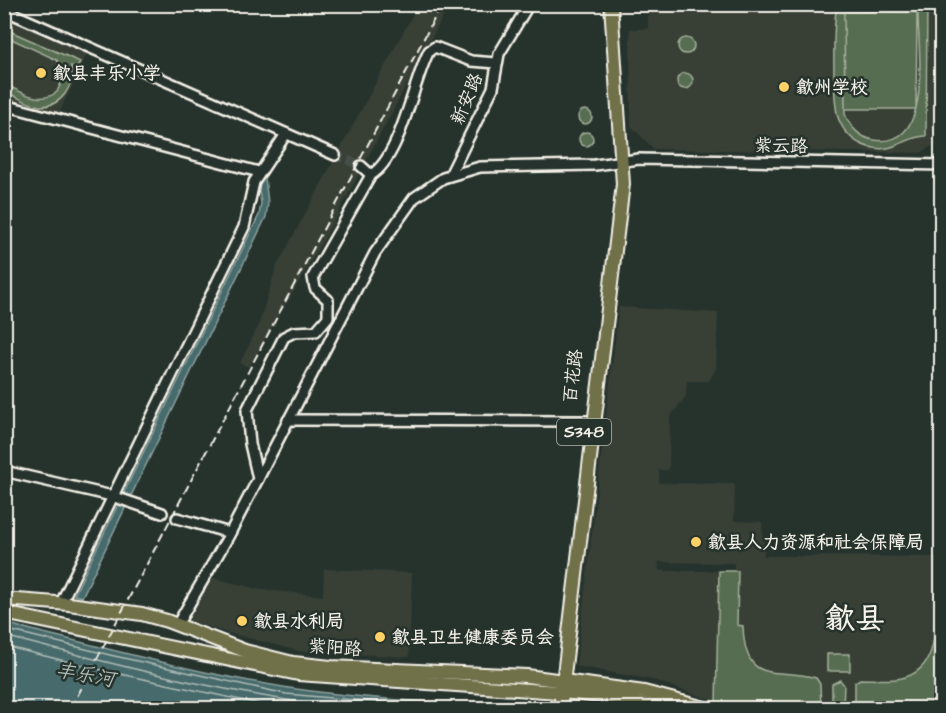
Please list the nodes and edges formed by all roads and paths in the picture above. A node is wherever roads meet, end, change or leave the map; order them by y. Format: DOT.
graph roads {
  1 [pos="529,4"];
  2 [pos="611,4"];
  3 [pos="4,10"];
  4 [pos="496,63"];
  5 [pos="4,105"];
  6 [pos="286,134"];
  7 [pos="335,154"];
  8 [pos="621,162"];
  9 [pos="942,165"];
  10 [pos="361,166"];
  11 [pos="259,172"];
  12 [pos="371,175"];
  13 [pos="450,175"];
  14 [pos="288,420"];
  15 [pos="586,421"];
  16 [pos="4,471"];
  17 [pos="258,479"];
  18 [pos="115,497"];
  19 [pos="162,513"];
  20 [pos="177,518"];
  21 [pos="230,533"];
  22 [pos="4,599"];
  23 [pos="60,603"];
  24 [pos="4,613"];
  25 [pos="177,625"];
  26 [pos="557,696"];
  27 [pos="942,696"];
  28 [pos="662,708"];
  29 [pos="705,708"];
  30 [pos="939,708"];
  1 -- 4 [label="street, 新安路"];
  2 -- 8 [label="main road, 百花路 / S348"];
  3 -- 6 [label="street"];
  4 -- 12 [label="street"];
  4 -- 13 [label="street, 新安路"];
  5 -- 11 [label="street"];
  6 -- 7 [label="street"];
  6 -- 11 [label="street"];
  8 -- 9 [label="street, 紫云路"];
  8 -- 13 [label="street, 紫云路"];
  8 -- 15 [label="main road, 百花路 / S348"];
  8 -- 26 [label="main road, 百花路 / S348"];
  10 -- 12 [label="street"];
  11 -- 18 [label="street"];
  12 -- 17 [label="street"];
  13 -- 14 [label="street"];
  14 -- 15 [label="street"];
  14 -- 17 [label="street"];
  15 -- 26 [label="main road, 百花路 / S348"];
  16 -- 18 [label="street"];
  17 -- 21 [label="street"];
  18 -- 19 [label="street"];
  18 -- 23 [label="street"];
  20 -- 21 [label="street"];
  21 -- 25 [label="street"];
  22 -- 23 [label="main road, 紫阳路"];
  23 -- 25 [label="main road, 紫阳路"];
  24 -- 26 [label="main road, 紫阳路"];
  25 -- 26 [label="main road, 紫阳路"];
  26 -- 28 [label="main road, 紫阳路"];
  26 -- 29 [label="main road, 紫阳路"];
  27 -- 30 [label="street"];
}
